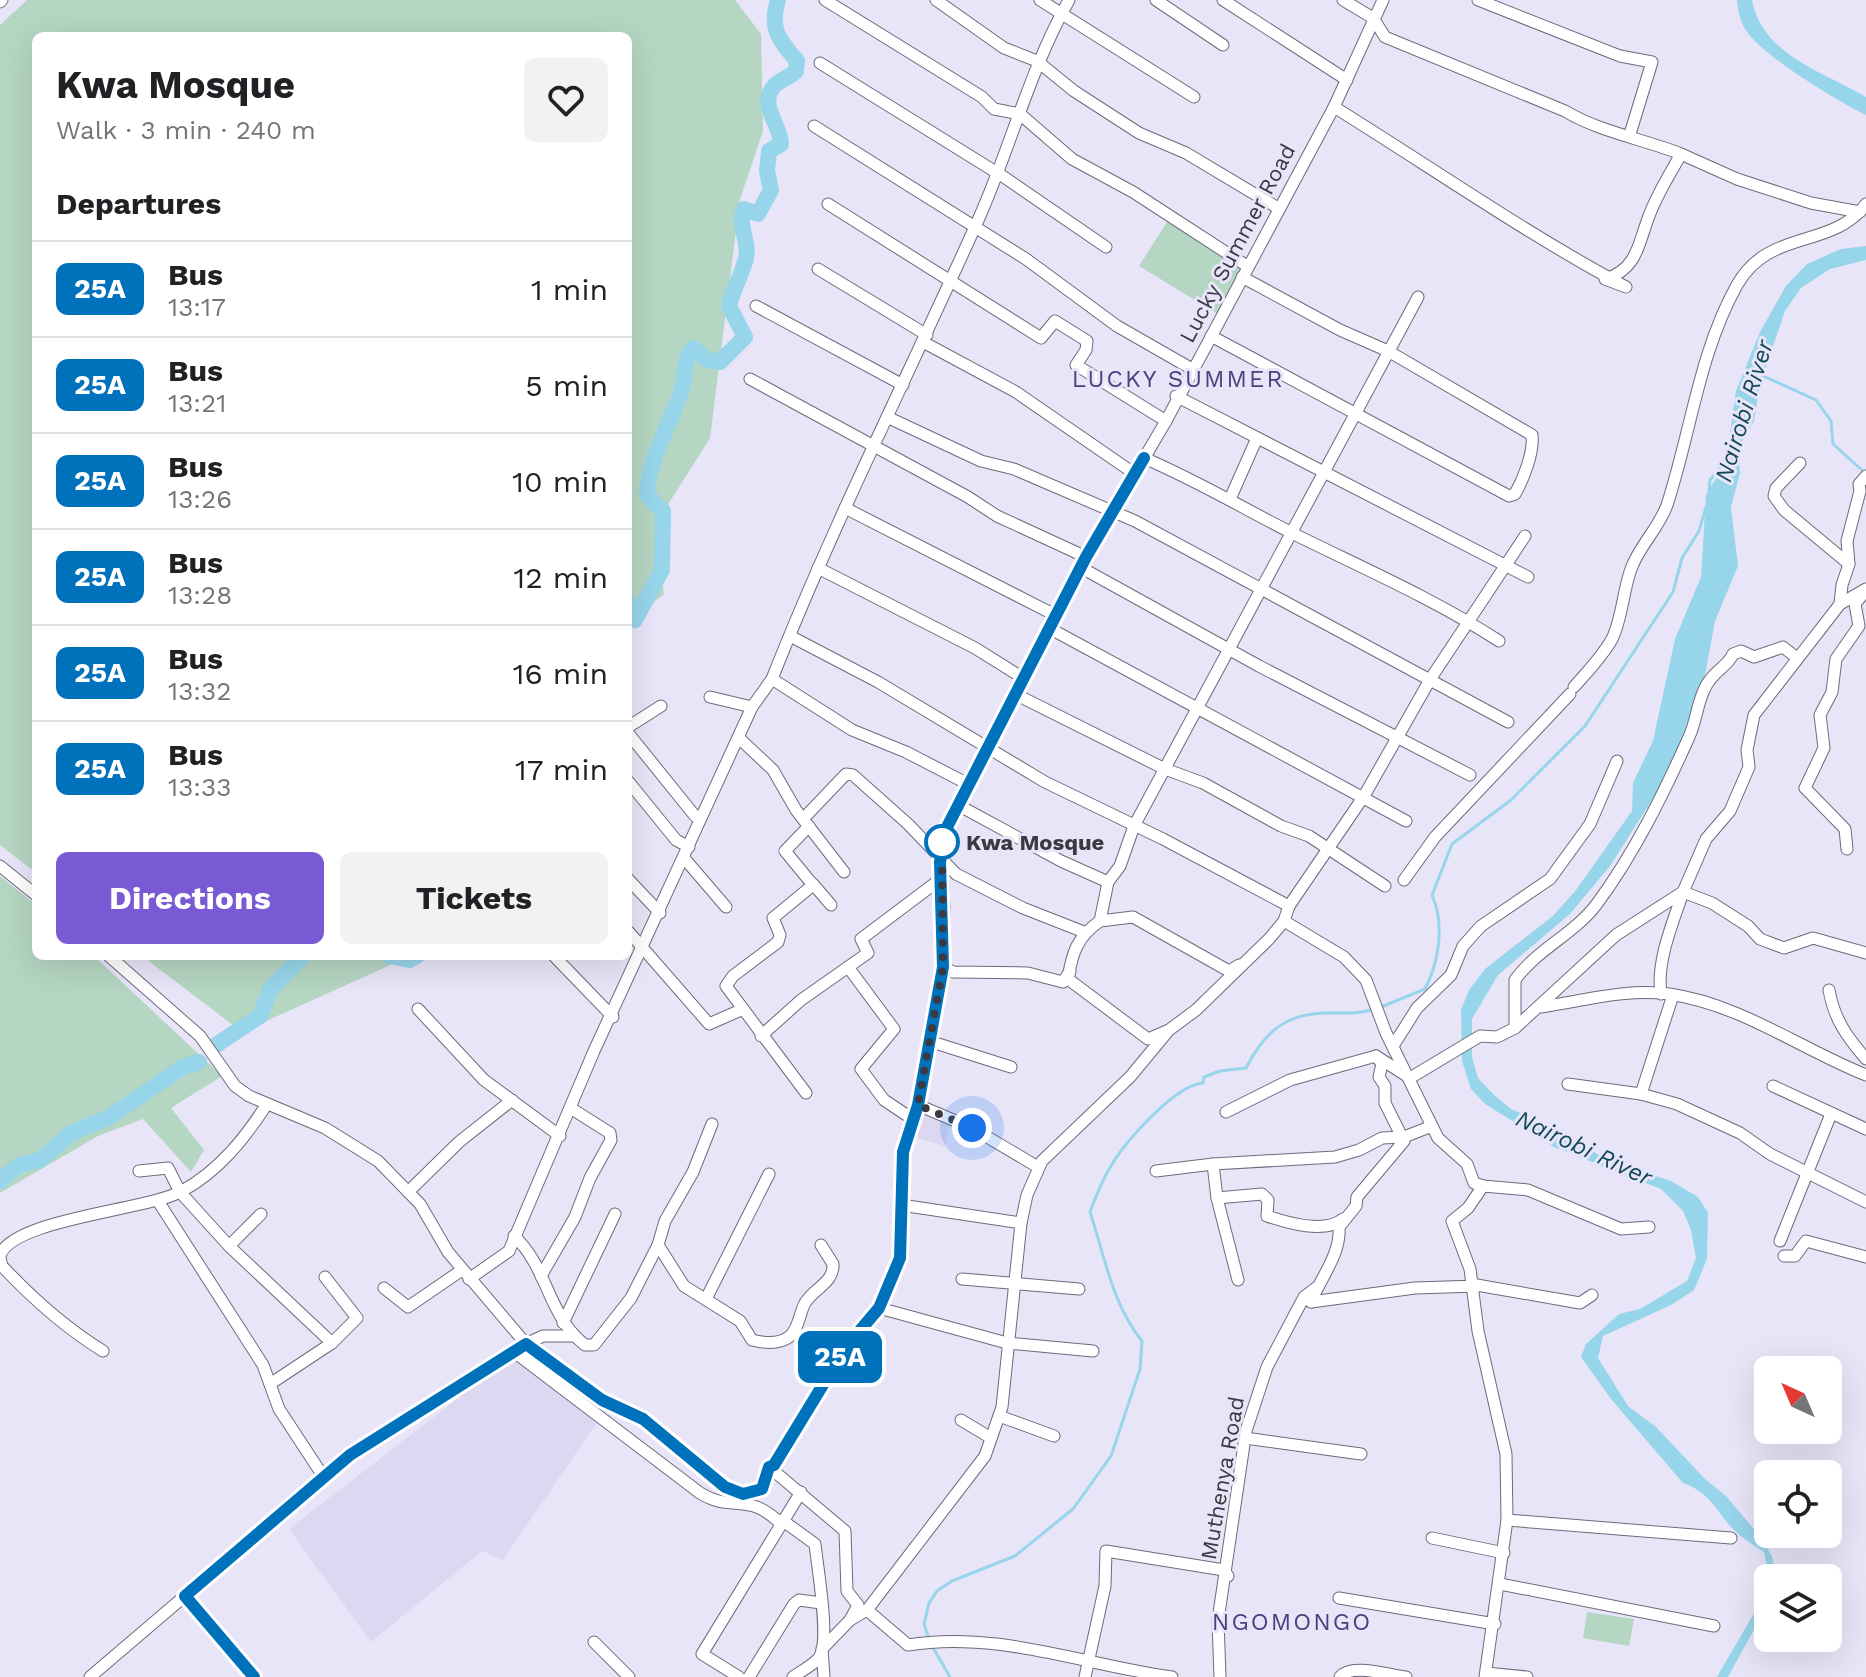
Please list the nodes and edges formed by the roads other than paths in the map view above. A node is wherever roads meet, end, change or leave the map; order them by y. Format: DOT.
graph roads {
  1 [pos="825,0"];
  2 [pos="936,0"];
  3 [pos="1040,0"];
  4 [pos="1069,0"];
  5 [pos="1156,0"];
  6 [pos="1223,0"];
  7 [pos="1343,0"];
  8 [pos="1383,0"];
  9 [pos="1478,0"];
  10 [pos="1061,15"];
  11 [pos="1373,18"];
  12 [pos="1223,45"];
  13 [pos="1037,61"];
  14 [pos="820,63"];
  15 [pos="1347,80"];
  16 [pos="1194,97"];
  17 [pos="1334,107"];
  18 [pos="1020,114"];
  19 [pos="814,126"];
  20 [pos="1630,134"];
  21 [pos="1681,154"];
  22 [pos="999,174"];
  23 [pos="828,204"];
  24 [pos="1278,208"];
  25 [pos="1863,208"];
  26 [pos="975,227"];
  27 [pos="1106,247"];
  28 [pos="818,269"];
  29 [pos="1244,271"];
  30 [pos="951,280"];
  31 [pos="1418,297"];
  32 [pos="756,306"];
  33 [pos="1211,336"];
  34 [pos="925,338"];
  35 [pos="1388,351"];
  36 [pos="1192,369"];
  37 [pos="750,379"];
  38 [pos="903,385"];
  39 [pos="1176,396"];
  40 [pos="1356,416"];
  41 [pos="887,417"];
  42 [pos="1166,421"];
  43 [pos="1257,438"];
  44 [pos="873,446"];
  45 [pos="1144,458"];
  46 [pos="1800,463"];
  47 [pos="1326,473"];
  48 [pos="1135,474"];
  49 [pos="1866,476"];
  50 [pos="1230,499"];
  51 [pos="845,508"];
  52 [pos="1112,511"];
  53 [pos="1294,534"];
  54 [pos="1525,536"];
  55 [pos="1083,562"];
  56 [pos="1503,564"];
  57 [pos="1849,564"];
  58 [pos="818,568"];
  59 [pos="1528,577"];
  60 [pos="1261,590"];
  61 [pos="1866,590"];
  62 [pos="1840,604"];
  63 [pos="1057,616"];
  64 [pos="1468,621"];
  65 [pos="1049,628"];
  66 [pos="790,636"];
  67 [pos="1499,641"];
  68 [pos="1230,650"];
  69 [pos="1797,658"];
  70 [pos="1023,678"];
  71 [pos="1431,678"];
  72 [pos="772,679"];
  73 [pos="1015,694"];
  74 [pos="710,697"];
  75 [pos="661,706"];
  76 [pos="1198,706"];
  77 [pos="752,707"];
  78 [pos="1508,722"];
  79 [pos="632,727"];
  80 [pos="632,735"];
  81 [pos="1398,737"];
  82 [pos="740,739"];
  83 [pos="986,746"];
  84 [pos="1617,761"];
  85 [pos="1165,769"];
  86 [pos="1470,775"];
  87 [pos="970,785"];
  88 [pos="632,786"];
  89 [pos="1364,796"];
  90 [pos="958,805"];
  91 [pos="695,816"];
  92 [pos="1406,821"];
  93 [pos="806,822"];
  94 [pos="1134,826"];
  95 [pos="1327,848"];
  96 [pos="1847,849"];
  97 [pos="686,852"];
  98 [pos="940,862"];
  99 [pos="0,866"];
  100 [pos="844,872"];
  101 [pos="1404,880"];
  102 [pos="938,881"];
  103 [pos="1108,882"];
  104 [pos="632,883"];
  105 [pos="813,884"];
  106 [pos="1385,886"];
  107 [pos="32,892"];
  108 [pos="1683,892"];
  109 [pos="831,905"];
  110 [pos="1289,906"];
  111 [pos="726,907"];
  112 [pos="660,913"];
  113 [pos="1100,921"];
  114 [pos="1284,921"];
  115 [pos="1084,932"];
  116 [pos="632,935"];
  117 [pos="644,947"];
  118 [pos="1866,953"];
  119 [pos="1249,958"];
  120 [pos="114,960"];
  121 [pos="558,960"];
  122 [pos="848,967"];
  123 [pos="943,967"];
  124 [pos="1068,979"];
  125 [pos="1829,990"];
  126 [pos="1667,994"];
  127 [pos="1541,1007"];
  128 [pos="418,1009"];
  129 [pos="741,1010"];
  130 [pos="613,1017"];
  131 [pos="1515,1028"];
  132 [pos="1169,1030"];
  133 [pos="761,1036"];
  134 [pos="932,1042"];
  135 [pos="1393,1046"];
  136 [pos="1376,1056"];
  137 [pos="1866,1059"];
  138 [pos="1011,1067"];
  139 [pos="1866,1075"];
  140 [pos="1410,1078"];
  141 [pos="1568,1084"];
  142 [pos="1773,1086"];
  143 [pos="806,1093"];
  144 [pos="1641,1094"];
  145 [pos="512,1100"];
  146 [pos="267,1104"];
  147 [pos="918,1105"];
  148 [pos="572,1109"];
  149 [pos="1226,1112"];
  150 [pos="1831,1114"];
  151 [pos="914,1120"];
  152 [pos="712,1124"];
  153 [pos="1432,1126"];
  154 [pos="1866,1129"];
  155 [pos="560,1136"];
  156 [pos="1404,1137"];
  157 [pos="1213,1164"];
  158 [pos="1038,1167"];
  159 [pos="139,1171"];
  160 [pos="1156,1171"];
  161 [pos="1807,1171"];
  162 [pos="769,1174"];
  163 [pos="1483,1186"];
  164 [pos="180,1192"];
  165 [pos="408,1192"];
  166 [pos="1217,1198"];
  167 [pos="158,1201"];
  168 [pos="1866,1202"];
  169 [pos="901,1205"];
  170 [pos="1350,1213"];
  171 [pos="261,1214"];
  172 [pos="615,1214"];
  173 [pos="1021,1223"];
  174 [pos="1649,1227"];
  175 [pos="514,1236"];
  176 [pos="1780,1241"];
  177 [pos="658,1245"];
  178 [pos="821,1245"];
  179 [pos="229,1246"];
  180 [pos="1784,1256"];
  181 [pos="0,1257"];
  182 [pos="1866,1257"];
  183 [pos="466,1274"];
  184 [pos="541,1276"];
  185 [pos="325,1277"];
  186 [pos="962,1279"];
  187 [pos="1238,1280"];
  188 [pos="1015,1283"];
  189 [pos="1471,1284"];
  190 [pos="384,1288"];
  191 [pos="1079,1289"];
  192 [pos="1592,1295"];
  193 [pos="706,1299"];
  194 [pos="1308,1300"];
  195 [pos="879,1308"];
  196 [pos="563,1323"];
  197 [pos="573,1336"];
  198 [pos="332,1343"];
  199 [pos="1007,1343"];
  200 [pos="521,1349"];
  201 [pos="103,1351"];
  202 [pos="1093,1351"];
  203 [pos="270,1384"];
  204 [pos="999,1416"];
  205 [pos="961,1420"];
  206 [pos="1054,1436"];
  207 [pos="991,1438"];
  208 [pos="1245,1438"];
  209 [pos="1361,1454"];
  210 [pos="769,1467"];
  211 [pos="323,1476"];
  212 [pos="801,1492"];
  213 [pos="1507,1520"];
  214 [pos="781,1522"];
  215 [pos="1432,1538"];
  216 [pos="1731,1538"];
  217 [pos="1504,1553"];
  218 [pos="1223,1581"];
  219 [pos="1500,1584"];
  220 [pos="185,1596"];
  221 [pos="1339,1598"];
  222 [pos="821,1603"];
  223 [pos="867,1610"];
  224 [pos="850,1620"];
  225 [pos="1495,1624"];
  226 [pos="1714,1626"];
  227 [pos="594,1642"];
  228 [pos="822,1649"];
  229 [pos="1087,1662"];
  230 [pos="730,1675"];
  231 [pos="1486,1675"];
  232 [pos="90,1677"];
  233 [pos="254,1677"];
  234 [pos="629,1677"];
  235 [pos="749,1677"];
  236 [pos="793,1677"];
  237 [pos="824,1677"];
  238 [pos="1085,1677"];
  239 [pos="1172,1677"];
  240 [pos="1220,1677"];
  241 [pos="1340,1677"];
  242 [pos="1406,1677"];
  243 [pos="1527,1677"];
  1 -- 18 [label="street"];
  2 -- 13 [label="street"];
  3 -- 10 [label="street"];
  4 -- 10 [label="street"];
  5 -- 12 [label="street"];
  6 -- 15 [label="street"];
  7 -- 11 [label="street"];
  8 -- 11 [label="street, Lucky Summer Road"];
  9 -- 20 [label="street"];
  10 -- 13 [label="street"];
  10 -- 16 [label="street"];
  11 -- 15 [label="street, Lucky Summer Road"];
  11 -- 20 [label="street"];
  13 -- 18 [label="street"];
  13 -- 24 [label="street"];
  14 -- 22 [label="street"];
  15 -- 17 [label="street, Lucky Summer Road"];
  17 -- 21 [label="street"];
  17 -- 24 [label="street, Lucky Summer Road"];
  18 -- 22 [label="street"];
  18 -- 29 [label="street"];
  19 -- 26 [label="street"];
  20 -- 21 [label="street"];
  21 -- 25 [label="street"];
  22 -- 26 [label="street"];
  22 -- 27 [label="street"];
  23 -- 30 [label="street"];
  24 -- 29 [label="street, Lucky Summer Road"];
  25 -- 101 [label="street"];
  26 -- 30 [label="street"];
  26 -- 36 [label="street"];
  28 -- 34 [label="street"];
  29 -- 33 [label="street, Lucky Summer Road"];
  29 -- 35 [label="street"];
  30 -- 34 [label="street"];
  30 -- 42 [label="street"];
  31 -- 35 [label="street"];
  32 -- 38 [label="street"];
  33 -- 36 [label="street, Lucky Summer Road"];
  33 -- 40 [label="street"];
  34 -- 38 [label="street"];
  34 -- 48 [label="street"];
  35 -- 40 [label="street"];
  35 -- 40 [label="street"];
  36 -- 39 [label="street, Lucky Summer Road"];
  37 -- 44 [label="street"];
  38 -- 41 [label="street"];
  39 -- 42 [label="street, Lucky Summer Road"];
  39 -- 43 [label="street"];
  40 -- 47 [label="street"];
  41 -- 44 [label="street"];
  41 -- 52 [label="street"];
  42 -- 45 [label="street, Lucky Summer Road"];
  43 -- 47 [label="street"];
  43 -- 50 [label="street"];
  44 -- 51 [label="street"];
  44 -- 55 [label="street"];
  45 -- 48 [label="street, Lucky Summer Road"];
  45 -- 50 [label="street"];
  46 -- 57 [label="street"];
  47 -- 53 [label="street"];
  47 -- 56 [label="street"];
  48 -- 52 [label="street, Lucky Summer Road"];
  49 -- 57 [label="street"];
  50 -- 53 [label="street"];
  51 -- 58 [label="street"];
  51 -- 63 [label="street"];
  52 -- 55 [label="street, Lucky Summer Road"];
  52 -- 60 [label="street"];
  53 -- 60 [label="street"];
  53 -- 64 [label="street"];
  54 -- 56 [label="street"];
  55 -- 63 [label="street, Lucky Summer Road"];
  55 -- 68 [label="street"];
  56 -- 59 [label="street"];
  56 -- 64 [label="street"];
  57 -- 62 [label="street"];
  58 -- 66 [label="street"];
  58 -- 70 [label="street"];
  60 -- 68 [label="street"];
  60 -- 71 [label="street"];
  61 -- 62 [label="street"];
  61 -- 96 [label="street"];
  62 -- 69 [label="street"];
  63 -- 65 [label="street, Lucky Summer Road"];
  64 -- 67 [label="street"];
  64 -- 71 [label="street"];
  65 -- 70 [label="street, Lucky Summer Road"];
  65 -- 76 [label="street"];
  66 -- 72 [label="street"];
  66 -- 83 [label="street"];
  68 -- 76 [label="street"];
  68 -- 81 [label="street"];
  69 -- 108 [label="street"];
  69 -- 131 [label="street"];
  70 -- 73 [label="street, Lucky Summer Road"];
  71 -- 78 [label="street"];
  71 -- 81 [label="street"];
  72 -- 77 [label="street"];
  72 -- 87 [label="street"];
  73 -- 83 [label="street, Lucky Summer Road"];
  73 -- 85 [label="street"];
  74 -- 77 [label="street"];
  75 -- 79 [label="street"];
  76 -- 85 [label="street"];
  76 -- 89 [label="street"];
  77 -- 82 [label="street"];
  80 -- 91 [label="street"];
  81 -- 86 [label="street"];
  81 -- 89 [label="street"];
  82 -- 93 [label="street"];
  82 -- 97 [label="street"];
  83 -- 87 [label="street, Lucky Summer Road"];
  83 -- 94 [label="street"];
  84 -- 135 [label="street"];
  85 -- 94 [label="street"];
  85 -- 95 [label="street"];
  87 -- 90 [label="street, Lucky Summer Road"];
  88 -- 97 [label="street"];
  89 -- 92 [label="street"];
  89 -- 95 [label="street"];
  90 -- 98 [label="street, Lucky Summer Road"];
  90 -- 103 [label="street"];
  93 -- 98 [label="street"];
  93 -- 100 [label="street"];
  93 -- 105 [label="street"];
  94 -- 103 [label="street"];
  94 -- 110 [label="street"];
  95 -- 106 [label="street"];
  95 -- 110 [label="street"];
  97 -- 111 [label="street"];
  97 -- 112 [label="street"];
  98 -- 115 [label="street"];
  98 -- 123 [label="street, Lucky Summer Road"];
  99 -- 107 [label="street"];
  102 -- 122 [label="street"];
  103 -- 113 [label="street"];
  104 -- 112 [label="street"];
  105 -- 109 [label="street"];
  105 -- 129 [label="street"];
  108 -- 118 [label="street"];
  108 -- 126 [label="street"];
  108 -- 127 [label="street"];
  110 -- 114 [label="street"];
  112 -- 117 [label="street"];
  113 -- 115 [label="street"];
  113 -- 119 [label="street"];
  114 -- 119 [label="street"];
  114 -- 135 [label="street"];
  115 -- 124 [label="street"];
  116 -- 117 [label="street"];
  117 -- 129 [label="street"];
  117 -- 130 [label="street"];
  119 -- 132 [label="street"];
  120 -- 146 [label="street"];
  121 -- 130 [label="street"];
  122 -- 133 [label="street"];
  122 -- 151 [label="street"];
  123 -- 124 [label="street"];
  123 -- 134 [label="street, Lucky Summer Road"];
  124 -- 132 [label="street"];
  125 -- 137 [label="street"];
  126 -- 127 [label="street"];
  126 -- 139 [label="street"];
  126 -- 144 [label="street"];
  127 -- 131 [label="street"];
  128 -- 145 [label="street"];
  129 -- 133 [label="street"];
  130 -- 148 [label="street"];
  131 -- 140 [label="street"];
  132 -- 158 [label="street"];
  133 -- 143 [label="street"];
  134 -- 138 [label="street"];
  134 -- 147 [label="street, Lucky Summer Road"];
  135 -- 140 [label="street"];
  136 -- 140 [label="street"];
  136 -- 149 [label="street"];
  136 -- 156 [label="street"];
  140 -- 153 [label="street"];
  141 -- 144 [label="street"];
  142 -- 150 [label="street"];
  144 -- 161 [label="street"];
  145 -- 155 [label="street"];
  145 -- 165 [label="street"];
  146 -- 164 [label="street"];
  146 -- 165 [label="street"];
  147 -- 151 [label="street, Lucky Summer Road"];
  147 -- 158 [label="street"];
  148 -- 155 [label="street"];
  148 -- 184 [label="street"];
  150 -- 154 [label="street"];
  150 -- 161 [label="street"];
  151 -- 169 [label="street, Lucky Summer Road"];
  152 -- 177 [label="street"];
  153 -- 156 [label="street"];
  153 -- 163 [label="street"];
  155 -- 175 [label="street"];
  156 -- 157 [label="street"];
  156 -- 170 [label="street, Muthenya Road"];
  157 -- 160 [label="street"];
  157 -- 166 [label="street"];
  158 -- 173 [label="street"];
  159 -- 164 [label="street"];
  161 -- 168 [label="street"];
  161 -- 176 [label="street"];
  162 -- 193 [label="street"];
  163 -- 174 [label="street"];
  163 -- 189 [label="street"];
  164 -- 167 [label="street"];
  164 -- 179 [label="street"];
  165 -- 183 [label="street"];
  166 -- 170 [label="street"];
  166 -- 187 [label="street"];
  167 -- 181 [label="street"];
  167 -- 203 [label="street"];
  169 -- 173 [label="street"];
  169 -- 195 [label="street, Lucky Summer Road"];
  170 -- 194 [label="street, Muthenya Road"];
  171 -- 179 [label="street"];
  172 -- 196 [label="street"];
  173 -- 188 [label="street"];
  175 -- 183 [label="street"];
  175 -- 184 [label="street"];
  177 -- 193 [label="street"];
  177 -- 197 [label="street"];
  178 -- 193 [label="street"];
  179 -- 198 [label="street"];
  180 -- 182 [label="street"];
  181 -- 201 [label="street"];
  183 -- 190 [label="street"];
  183 -- 200 [label="street"];
  184 -- 196 [label="street"];
  185 -- 198 [label="street"];
  186 -- 188 [label="street"];
  188 -- 191 [label="street"];
  188 -- 199 [label="street"];
  189 -- 192 [label="street"];
  189 -- 194 [label="street"];
  189 -- 213 [label="street"];
  194 -- 208 [label="street, Muthenya Road"];
  195 -- 199 [label="street"];
  195 -- 210 [label="street, Lucky Summer Road"];
  196 -- 197 [label="street"];
  197 -- 200 [label="street"];
  198 -- 203 [label="street"];
  199 -- 202 [label="street"];
  199 -- 204 [label="street"];
  200 -- 210 [label="street, Lucky Summer Road"];
  200 -- 211 [label="street"];
  200 -- 214 [label="street"];
  203 -- 211 [label="street"];
  204 -- 206 [label="street"];
  204 -- 207 [label="street"];
  205 -- 207 [label="street"];
  207 -- 223 [label="street"];
  208 -- 209 [label="street"];
  208 -- 218 [label="street, Muthenya Road"];
  210 -- 212 [label="street"];
  211 -- 220 [label="street"];
  212 -- 214 [label="street"];
  212 -- 224 [label="street"];
  213 -- 216 [label="street"];
  213 -- 217 [label="street"];
  214 -- 222 [label="street"];
  214 -- 230 [label="street"];
  215 -- 217 [label="street"];
  217 -- 219 [label="street"];
  218 -- 229 [label="street"];
  218 -- 240 [label="street, Muthenya Road"];
  219 -- 225 [label="street"];
  219 -- 226 [label="street"];
  220 -- 232 [label="street"];
  220 -- 233 [label="street"];
  221 -- 225 [label="street"];
  222 -- 228 [label="street"];
  222 -- 235 [label="street"];
  223 -- 224 [label="street"];
  223 -- 229 [label="street"];
  224 -- 228 [label="street"];
  225 -- 231 [label="street"];
  227 -- 234 [label="street"];
  228 -- 236 [label="street"];
  228 -- 237 [label="street"];
  229 -- 238 [label="street"];
  229 -- 239 [label="street"];
  231 -- 243 [label="street"];
  241 -- 242 [label="street"];
}
